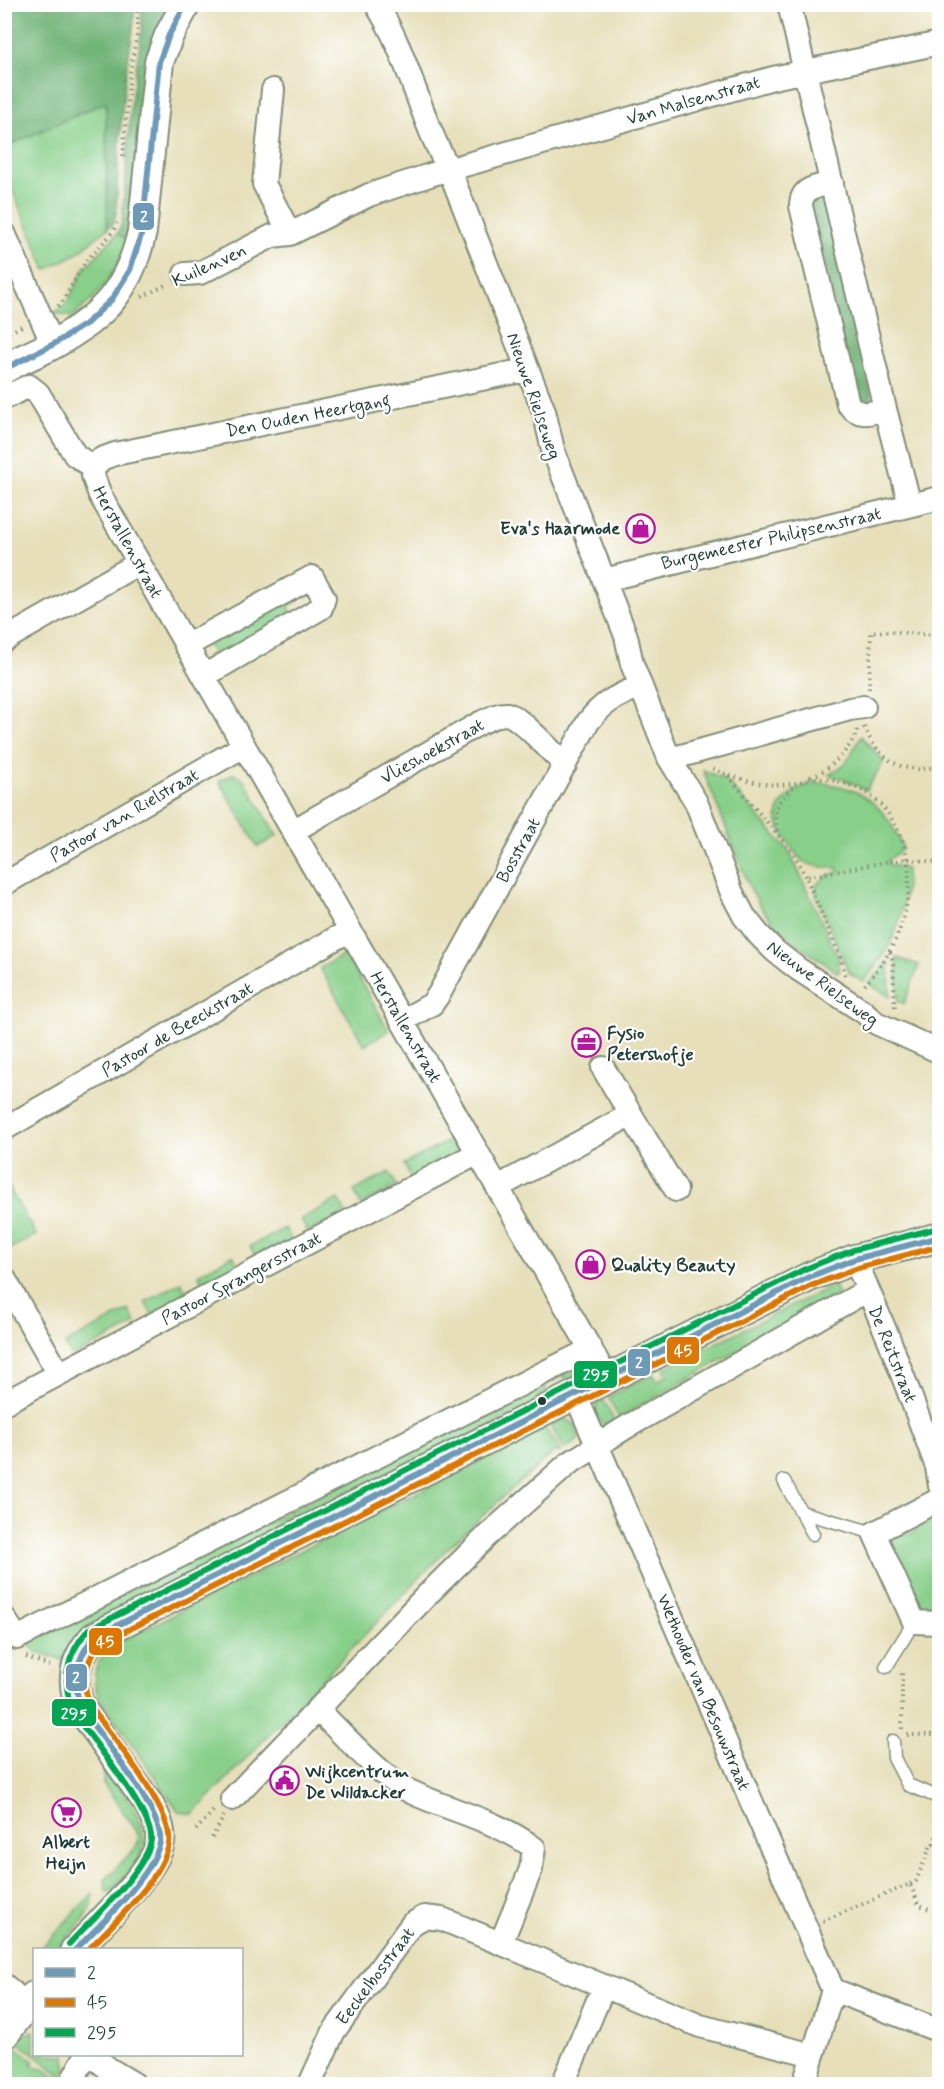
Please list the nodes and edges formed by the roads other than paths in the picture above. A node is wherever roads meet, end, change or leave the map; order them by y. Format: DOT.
graph roads {
  1 [pos="186,4"];
  2 [pos="375,4"];
  3 [pos="789,4"];
  4 [pos="939,43"];
  5 [pos="806,70"];
  6 [pos="273,90"];
  7 [pos="449,170"];
  8 [pos="832,183"];
  9 [pos="4,233"];
  10 [pos="290,234"];
  11 [pos="185,274"];
  12 [pos="53,345"];
  13 [pos="4,369"];
  14 [pos="526,370"];
  15 [pos="4,398"];
  16 [pos="885,409"];
  17 [pos="94,468"];
  18 [pos="939,498"];
  19 [pos="910,505"];
  20 [pos="139,563"];
  21 [pos="604,580"];
  22 [pos="4,640"];
  23 [pos="186,646"];
  24 [pos="204,676"];
  25 [pos="640,686"];
  26 [pos="864,707"];
  27 [pos="244,746"];
  28 [pos="675,757"];
  29 [pos="565,765"];
  30 [pos="293,831"];
  31 [pos="4,884"];
  32 [pos="350,930"];
  33 [pos="402,1021"];
  34 [pos="939,1052"];
  35 [pos="603,1068"];
  36 [pos="630,1115"];
  37 [pos="4,1129"];
  38 [pos="478,1153"];
  39 [pos="498,1187"];
  40 [pos="676,1190"];
  41 [pos="939,1237"];
  42 [pos="855,1259"];
  43 [pos="4,1278"];
  44 [pos="868,1290"];
  45 [pos="14,1315"];
  46 [pos="591,1349"];
  47 [pos="59,1374"];
  48 [pos="607,1377"];
  49 [pos="575,1394"];
  50 [pos="4,1403"];
  51 [pos="598,1445"];
  52 [pos="784,1481"];
  53 [pos="939,1486"];
  54 [pos="939,1499"];
  55 [pos="801,1512"];
  56 [pos="874,1533"];
  57 [pos="813,1534"];
  58 [pos="4,1618"];
  59 [pos="914,1622"];
  60 [pos="939,1623"];
  61 [pos="886,1667"];
  62 [pos="317,1709"];
  63 [pos="893,1741"];
  64 [pos="939,1798"];
  65 [pos="232,1799"];
  66 [pos="501,1943"];
  67 [pos="77,1948"];
  68 [pos="4,1985"];
  69 [pos="604,1986"];
  70 [pos="833,1990"];
  71 [pos="32,2004"];
  72 [pos="939,2031"];
  73 [pos="4,2035"];
  74 [pos="813,2055"];
  75 [pos="87,2056"];
  76 [pos="90,2056"];
  77 [pos="70,2085"];
  78 [pos="134,2085"];
  79 [pos="310,2085"];
  80 [pos="563,2085"];
  81 [pos="804,2085"];
  1 -- 12 [label="street"];
  2 -- 7 [label="street, Nieuwe Rielseweg"];
  3 -- 5 [label="street"];
  4 -- 5 [label="street, Van Malsenstraat"];
  5 -- 7 [label="street, Van Malsenstraat"];
  5 -- 8 [label="street"];
  6 -- 10 [label="street"];
  7 -- 10 [label="street, Kuilenven"];
  7 -- 14 [label="street, Nieuwe Rielseweg"];
  8 -- 16 [label="street"];
  8 -- 16 [label="street"];
  9 -- 12 [label="street"];
  10 -- 11 [label="street, Kuilenven"];
  12 -- 13 [label="street"];
  14 -- 17 [label="street, Den Ouden Heertgang"];
  14 -- 21 [label="street, Nieuwe Rielseweg"];
  15 -- 17 [label="street, Herstallenstraat"];
  16 -- 19 [label="street"];
  17 -- 20 [label="street, Herstallenstraat"];
  18 -- 19 [label="street, Burgemeester Philipsenstraat"];
  19 -- 21 [label="street, Burgemeester Philipsenstraat"];
  20 -- 22 [label="street"];
  20 -- 23 [label="street, Herstallenstraat"];
  21 -- 25 [label="street, Nieuwe Rielseweg"];
  23 -- 24 [label="street, Herstallenstraat"];
  23 -- 24 [label="street"];
  24 -- 27 [label="street, Herstallenstraat"];
  25 -- 28 [label="street, Nieuwe Rielseweg"];
  25 -- 29 [label="street, Bosstraat"];
  26 -- 28 [label="street"];
  27 -- 30 [label="street, Herstallenstraat"];
  27 -- 31 [label="street, Pastoor van Rielstraat"];
  28 -- 34 [label="street, Nieuwe Rielseweg"];
  29 -- 30 [label="street, Vlieshoekstraat"];
  29 -- 33 [label="street, Bosstraat"];
  30 -- 32 [label="street, Herstallenstraat"];
  32 -- 33 [label="street, Herstallenstraat"];
  32 -- 37 [label="street, Pastoor de Beeckstraat"];
  33 -- 38 [label="street, Herstallenstraat"];
  35 -- 36 [label="street"];
  36 -- 39 [label="street"];
  36 -- 40 [label="street"];
  38 -- 39 [label="street, Herstallenstraat"];
  38 -- 47 [label="street, Pastoor Sprangersstraat"];
  39 -- 46 [label="street, Herstallenstraat"];
  41 -- 42 [label="street"];
  42 -- 44 [label="street, De Reitstraat"];
  42 -- 48 [label="street"];
  43 -- 45 [label="street"];
  44 -- 51 [label="street"];
  44 -- 53 [label="street, De Reitstraat"];
  45 -- 47 [label="street"];
  46 -- 48 [label="street, Herstallenstraat"];
  46 -- 58 [label="street"];
  47 -- 50 [label="street, Pastoor Sprangersstraat"];
  48 -- 49 [label="street"];
  49 -- 51 [label="street, Wethouder van Besouwstraat"];
  49 -- 67 [label="street"];
  51 -- 62 [label="street"];
  51 -- 70 [label="street, Wethouder van Besouwstraat"];
  52 -- 55 [label="lane"];
  54 -- 56 [label="street"];
  55 -- 56 [label="lane"];
  55 -- 57 [label="lane"];
  56 -- 59 [label="street"];
  59 -- 60 [label="street"];
  59 -- 61 [label="lane"];
  62 -- 65 [label="street"];
  62 -- 66 [label="street"];
  63 -- 64 [label="lane"];
  66 -- 69 [label="street, Eeckelbosstraat"];
  66 -- 79 [label="street, Eeckelbosstraat"];
  68 -- 71 [label="street"];
  69 -- 74 [label="street, Eeckelbosstraat"];
  69 -- 80 [label="street"];
  70 -- 72 [label="street"];
  70 -- 74 [label="street"];
  71 -- 73 [label="street"];
  74 -- 81 [label="street"];
  75 -- 77 [label="street"];
  76 -- 78 [label="street"];
}
